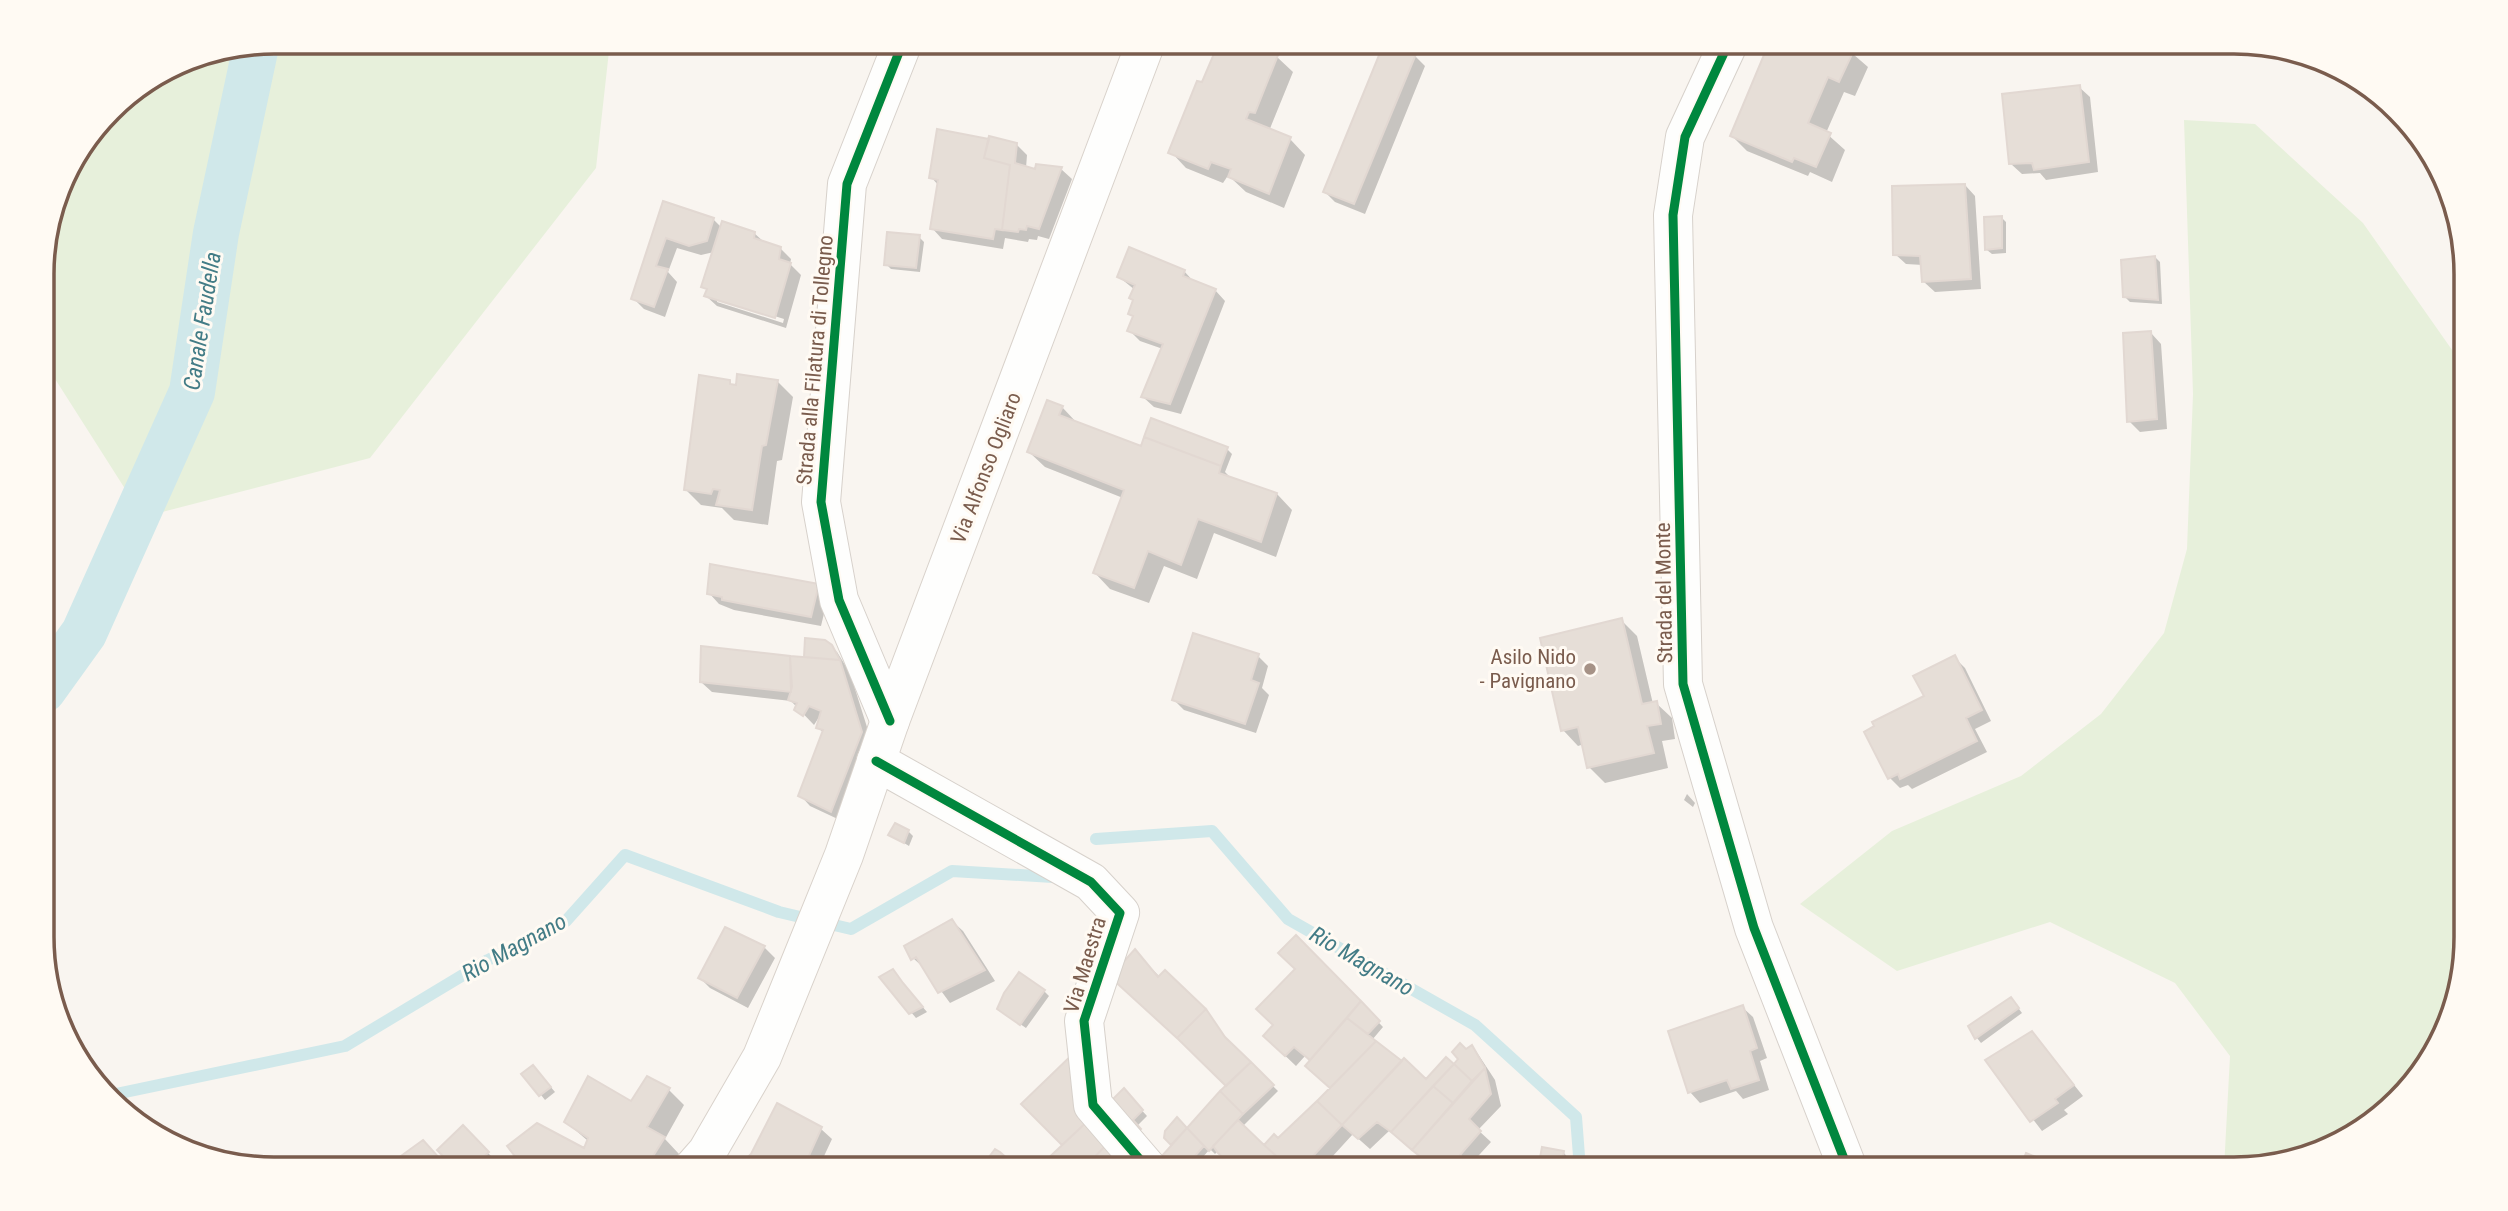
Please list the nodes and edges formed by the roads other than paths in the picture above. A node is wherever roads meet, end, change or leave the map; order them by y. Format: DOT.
graph roads {
  1 [pos="898,54"];
  2 [pos="1141,54"];
  3 [pos="1724,54"];
  4 [pos="890,721"];
  5 [pos="876,761"];
  6 [pos="1843,1156"];
  7 [pos="703,1157"];
  8 [pos="1138,1157"];
  1 -- 4 [label="street, Strada alla Filatura di Tollegno"];
  2 -- 4 [label="street, Via Alfonso Ogliaro"];
  3 -- 6 [label="street, Strada del Monte"];
  4 -- 5 [label="street, Via Alfonso Ogliaro"];
  5 -- 7 [label="street, Via Alfonso Ogliaro"];
  5 -- 8 [label="street, Via Maestra"];
}
